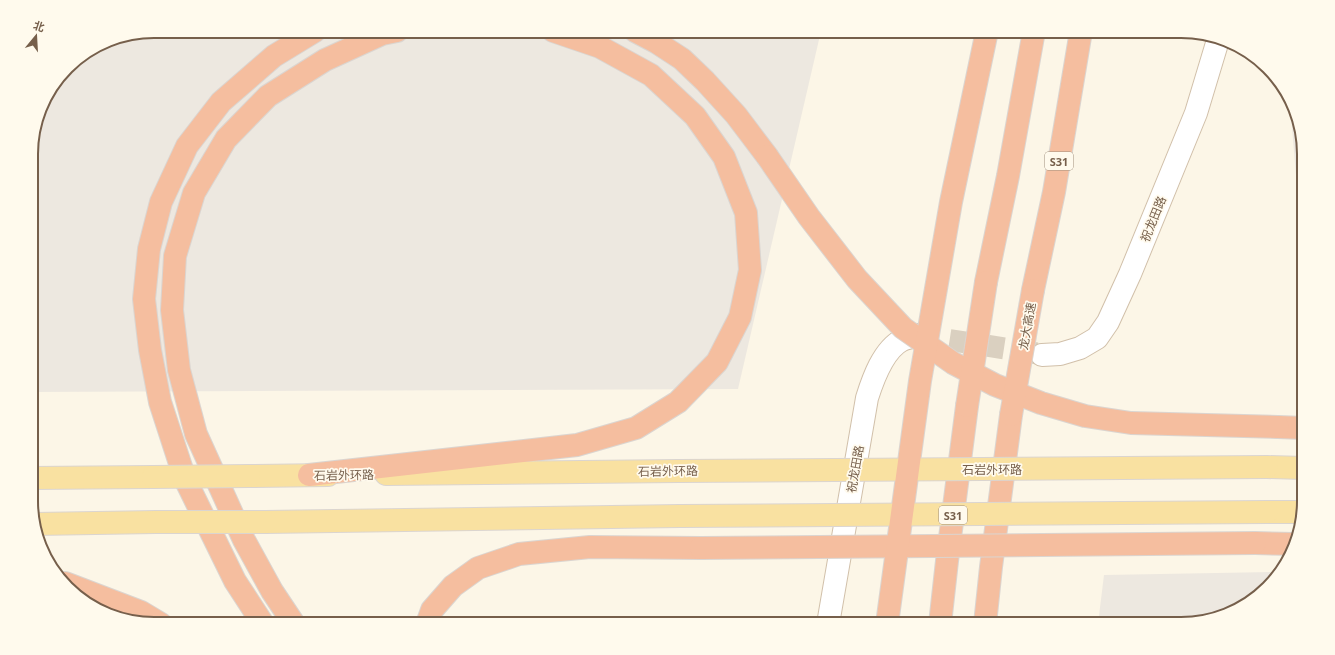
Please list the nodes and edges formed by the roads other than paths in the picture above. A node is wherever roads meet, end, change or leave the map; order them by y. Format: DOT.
graph roads {
  1 [pos="304,38"];
  2 [pos="373,38"];
  3 [pos="574,38"];
  4 [pos="648,38"];
  5 [pos="986,38"];
  6 [pos="1033,38"];
  7 [pos="1080,38"];
  8 [pos="1217,44"];
  9 [pos="917,335"];
  10 [pos="1042,354"];
  11 [pos="1297,428"];
  12 [pos="1297,468"];
  13 [pos="309,475"];
  14 [pos="38,478"];
  15 [pos="1297,512"];
  16 [pos="41,524"];
  17 [pos="1289,544"];
  18 [pos="77,588"];
  19 [pos="149,617"];
  20 [pos="258,617"];
  21 [pos="289,617"];
  22 [pos="430,617"];
  23 [pos="829,617"];
  24 [pos="888,617"];
  25 [pos="941,617"];
  26 [pos="986,617"];
  1 -- 20 [label="highway"];
  2 -- 21 [label="highway"];
  3 -- 13 [label="highway"];
  4 -- 11 [label="highway, bridge"];
  5 -- 24 [label="highway, bridge"];
  6 -- 25 [label="highway, S31, bridge"];
  7 -- 26 [label="highway, 龙大高速 / S31, bridge"];
  8 -- 10 [label="street, 祝龙田路"];
  9 -- 23 [label="street, 祝龙田路"];
  12 -- 13 [label="main road, 石岩外环路, bridge"];
  13 -- 14 [label="main road, 石岩外环路, bridge"];
  15 -- 16 [label="main road, bridge"];
  17 -- 22 [label="highway, bridge"];
  18 -- 19 [label="highway"];
}
